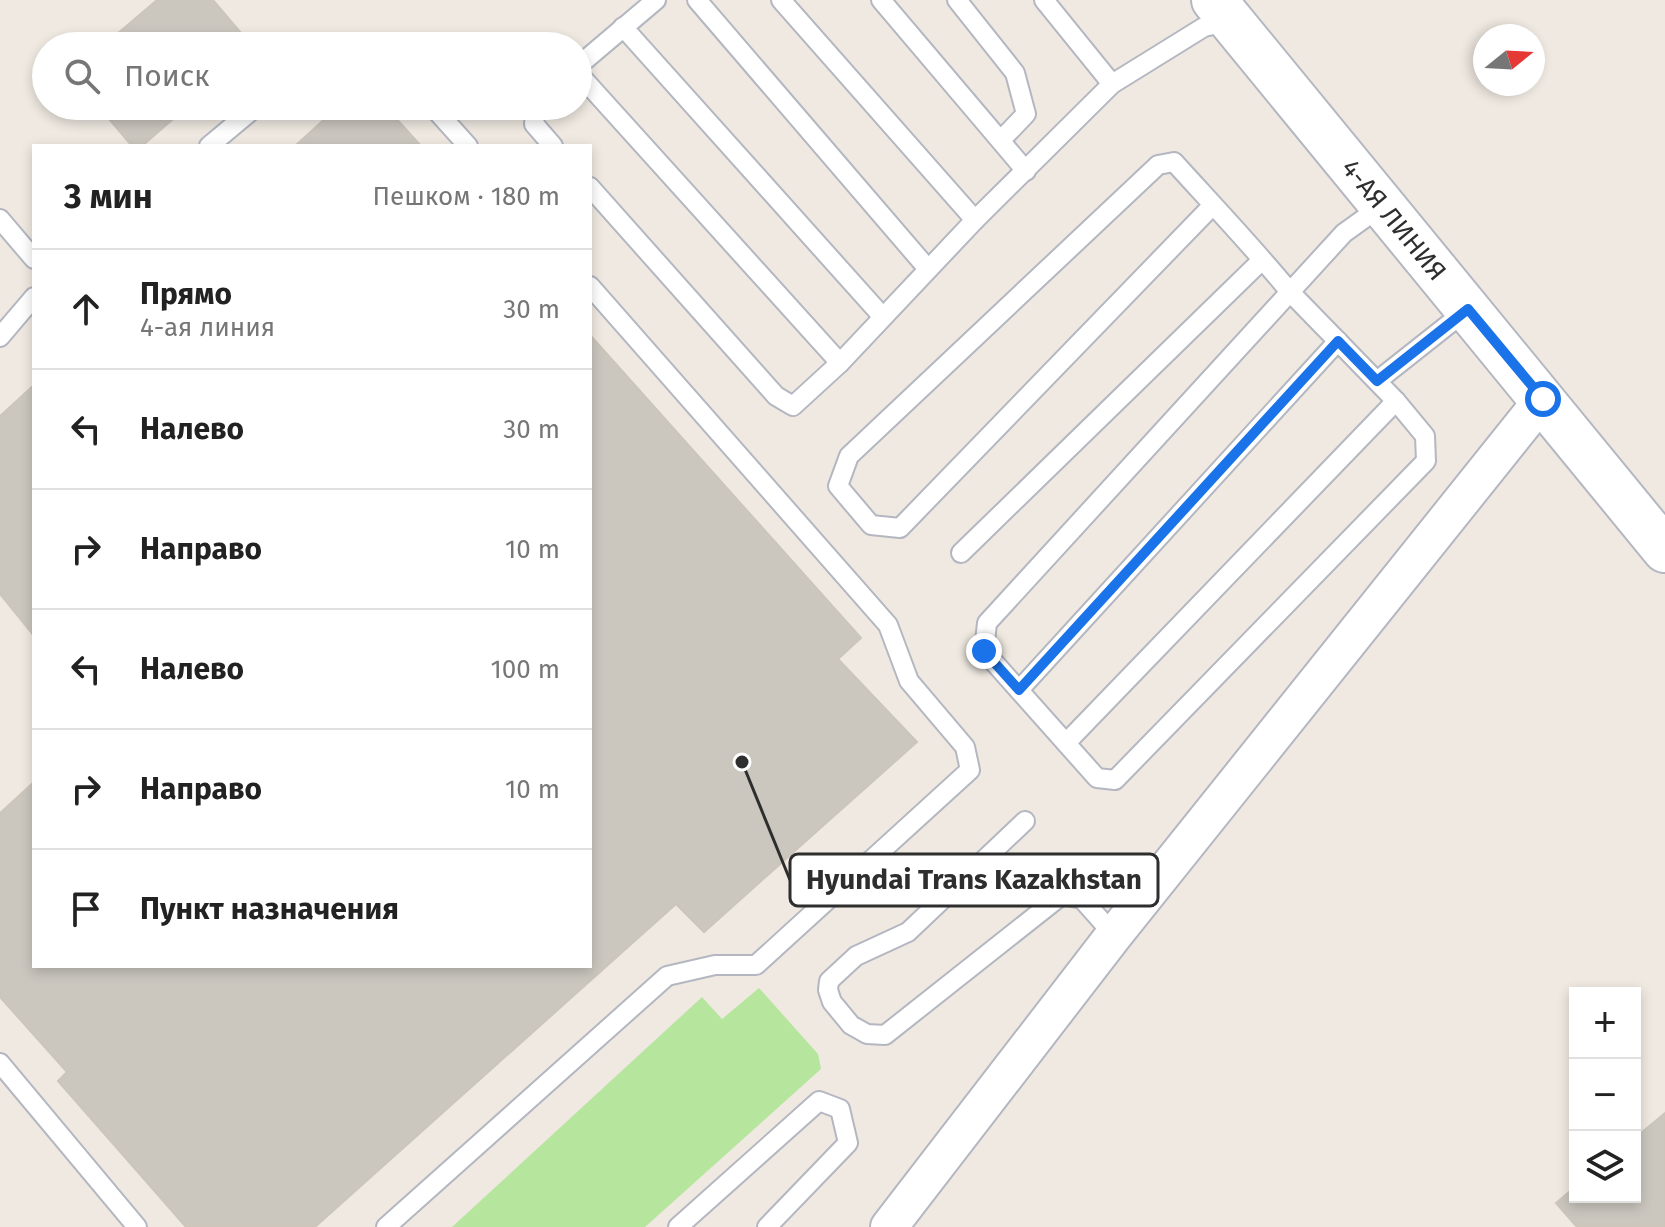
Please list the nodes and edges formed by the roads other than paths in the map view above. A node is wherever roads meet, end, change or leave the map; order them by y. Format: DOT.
graph roads {
  1 [pos="656,0"];
  2 [pos="697,0"];
  3 [pos="781,0"];
  4 [pos="881,0"];
  5 [pos="957,0"];
  6 [pos="1044,0"];
  7 [pos="1223,10"];
  8 [pos="623,27"];
  9 [pos="592,54"];
  10 [pos="1112,84"];
  11 [pos="592,88"];
  12 [pos="240,120"];
  13 [pos="445,120"];
  14 [pos="534,120"];
  15 [pos="1001,140"];
  16 [pos="211,144"];
  17 [pos="466,144"];
  18 [pos="551,144"];
  19 [pos="1026,171"];
  20 [pos="592,189"];
  21 [pos="1213,205"];
  22 [pos="1383,205"];
  23 [pos="0,219"];
  24 [pos="975,220"];
  25 [pos="32,257"];
  26 [pos="1262,260"];
  27 [pos="928,269"];
  28 [pos="592,288"];
  29 [pos="1290,292"];
  30 [pos="32,299"];
  31 [pos="1468,309"];
  32 [pos="882,316"];
  33 [pos="0,337"];
  34 [pos="1338,341"];
  35 [pos="840,363"];
  36 [pos="1377,381"];
  37 [pos="1543,399"];
  38 [pos="1396,401"];
  39 [pos="1665,550"];
  40 [pos="961,553"];
  41 [pos="1019,690"];
  42 [pos="1066,743"];
  43 [pos="1025,821"];
  44 [pos="1114,935"];
  45 [pos="0,1063"];
  46 [pos="137,1227"];
  47 [pos="386,1227"];
  48 [pos="678,1227"];
  49 [pos="767,1227"];
  50 [pos="889,1227"];
  1 -- 8 [label="lane"];
  2 -- 27 [label="lane"];
  3 -- 24 [label="lane"];
  4 -- 15 [label="lane"];
  5 -- 15 [label="lane"];
  6 -- 10 [label="lane"];
  7 -- 10 [label="lane"];
  7 -- 22 [label="street, 4-АЯ ЛИНИЯ"];
  8 -- 9 [label="lane"];
  8 -- 32 [label="lane"];
  10 -- 19 [label="lane"];
  11 -- 35 [label="lane"];
  12 -- 16 [label="lane"];
  13 -- 17 [label="lane"];
  14 -- 18 [label="lane"];
  15 -- 19 [label="lane"];
  19 -- 24 [label="lane"];
  20 -- 35 [label="lane"];
  21 -- 21 [label="lane"];
  21 -- 26 [label="lane"];
  22 -- 29 [label="lane"];
  22 -- 31 [label="street, 4-АЯ ЛИНИЯ"];
  23 -- 25 [label="lane"];
  24 -- 27 [label="lane"];
  26 -- 29 [label="lane"];
  26 -- 40 [label="lane"];
  27 -- 32 [label="lane"];
  28 -- 47 [label="lane"];
  29 -- 34 [label="lane"];
  29 -- 41 [label="lane"];
  30 -- 33 [label="lane"];
  31 -- 36 [label="lane"];
  31 -- 37 [label="street, 4-АЯ ЛИНИЯ"];
  32 -- 35 [label="lane"];
  34 -- 36 [label="lane"];
  34 -- 41 [label="lane"];
  36 -- 38 [label="lane"];
  37 -- 39 [label="street, 4-АЯ ЛИНИЯ"];
  37 -- 44 [label="street"];
  38 -- 42 [label="lane"];
  38 -- 42 [label="lane"];
  41 -- 42 [label="lane"];
  43 -- 44 [label="lane"];
  44 -- 50 [label="street"];
  45 -- 46 [label="lane"];
  48 -- 49 [label="lane"];
}
